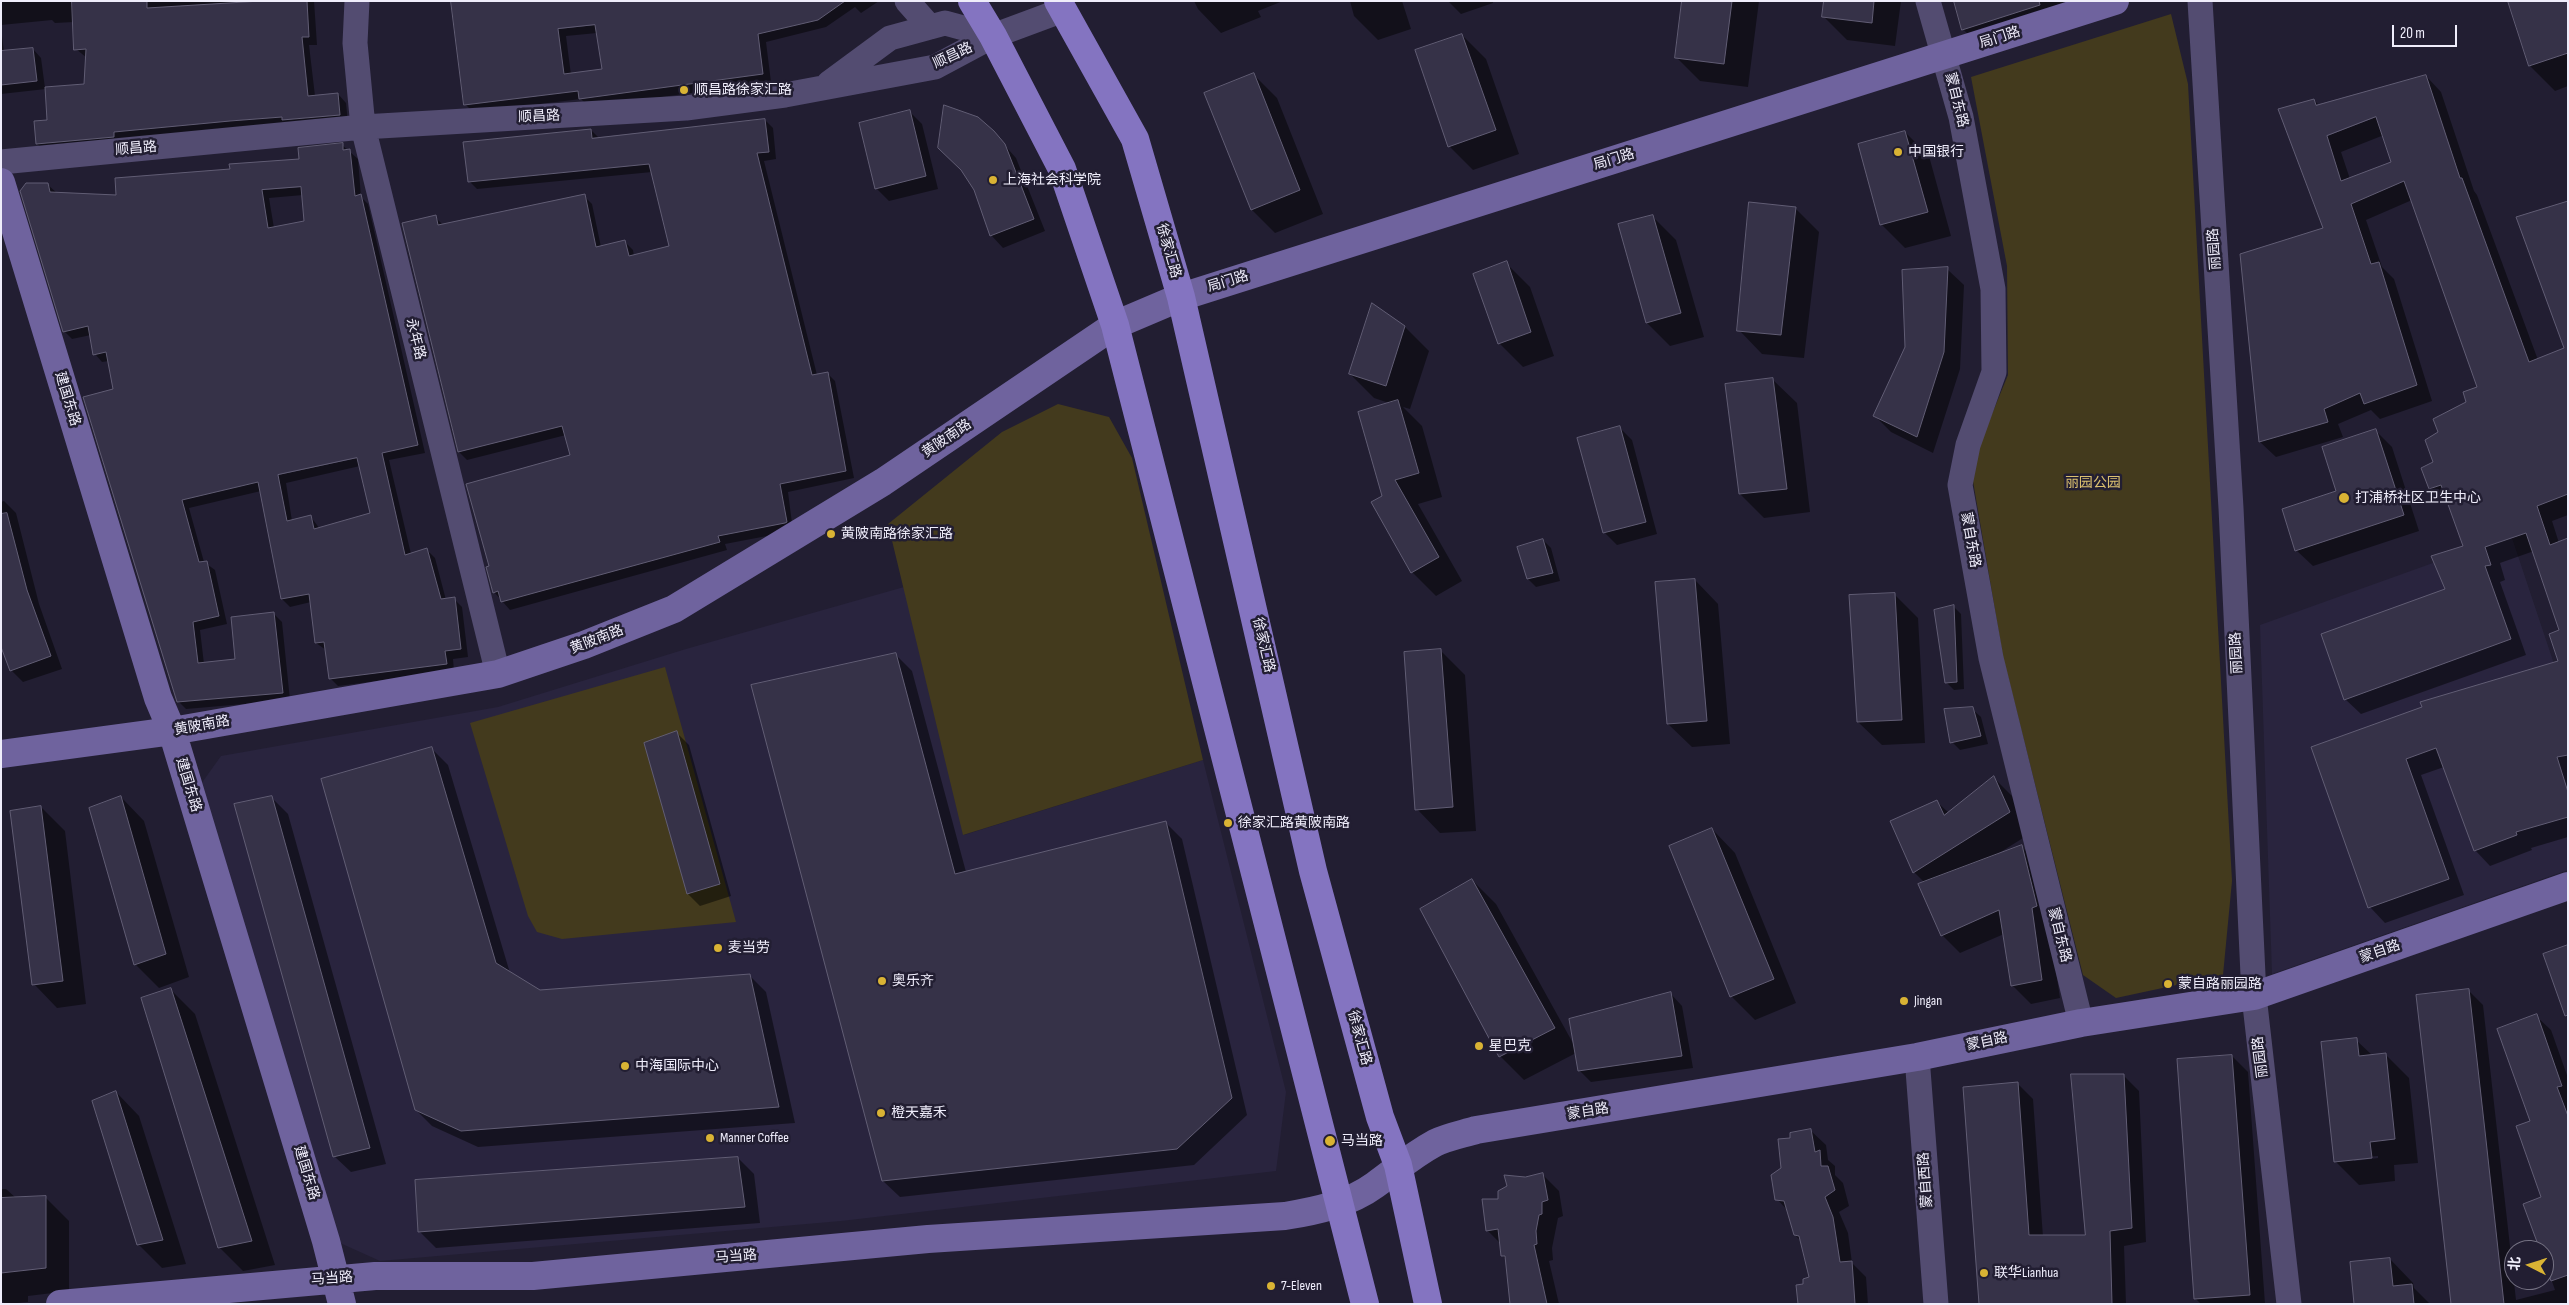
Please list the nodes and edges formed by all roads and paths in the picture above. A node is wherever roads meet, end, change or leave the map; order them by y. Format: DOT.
graph roads {
  1 [pos="357,1"];
  2 [pos="907,1"];
  3 [pos="972,1"];
  4 [pos="1928,1"];
  5 [pos="2115,1"];
  6 [pos="2200,1"];
  7 [pos="1061,6"];
  8 [pos="930,27"];
  9 [pos="993,36"];
  10 [pos="1944,57"];
  11 [pos="824,87"];
  12 [pos="363,127"];
  13 [pos="1,162"];
  14 [pos="1,182"];
  15 [pos="1181,297"];
  16 [pos="1115,325"];
  17 [pos="498,674"];
  18 [pos="172,731"];
  19 [pos="1,754"];
  20 [pos="2568,886"];
  21 [pos="2254,996"];
  22 [pos="2081,1022"];
  23 [pos="1917,1057"];
  24 [pos="1398,1165"];
  25 [pos="1340,1203"];
  26 [pos="339,1291"];
  27 [pos="1365,1300"];
  28 [pos="60,1304"];
  29 [pos="1428,1304"];
  30 [pos="1936,1304"];
  31 [pos="2289,1304"];
  1 -- 12 [label="street, 永年路"];
  2 -- 8 [label="street"];
  3 -- 9 [label="main road"];
  4 -- 10 [label="street, 蒙自东路"];
  5 -- 10 [label="street, 局门路"];
  6 -- 21 [label="street, 丽园路"];
  7 -- 9 [label="street, 顺昌路"];
  7 -- 15 [label="main road, 徐家汇路"];
  8 -- 9 [label="street"];
  8 -- 11 [label="street"];
  9 -- 11 [label="street, 顺昌路"];
  9 -- 16 [label="main road"];
  10 -- 15 [label="street, 局门路"];
  10 -- 22 [label="street, 蒙自东路"];
  11 -- 12 [label="street, 顺昌路"];
  12 -- 13 [label="street, 顺昌路"];
  12 -- 17 [label="street, 永年路"];
  14 -- 18 [label="street, 建国东路"];
  15 -- 16 [label="street, 局门路"];
  15 -- 24 [label="main road, 徐家汇路"];
  16 -- 17 [label="street, 黄陂南路"];
  16 -- 25 [label="main road"];
  17 -- 18 [label="street, 黄陂南路"];
  18 -- 19 [label="street, 黄陂南路"];
  18 -- 26 [label="street, 建国东路"];
  20 -- 21 [label="street, 蒙自路"];
  21 -- 22 [label="street, 蒙自路"];
  21 -- 31 [label="street, 丽园路"];
  22 -- 23 [label="street, 蒙自路"];
  23 -- 24 [label="street, 蒙自路"];
  23 -- 30 [label="street, 蒙自西路"];
  24 -- 25 [label="street, 马当路"];
  24 -- 29 [label="main road, 徐家汇路"];
  25 -- 26 [label="street, 马当路"];
  25 -- 27 [label="main road"];
  26 -- 28 [label="street, 马当路"];
}
